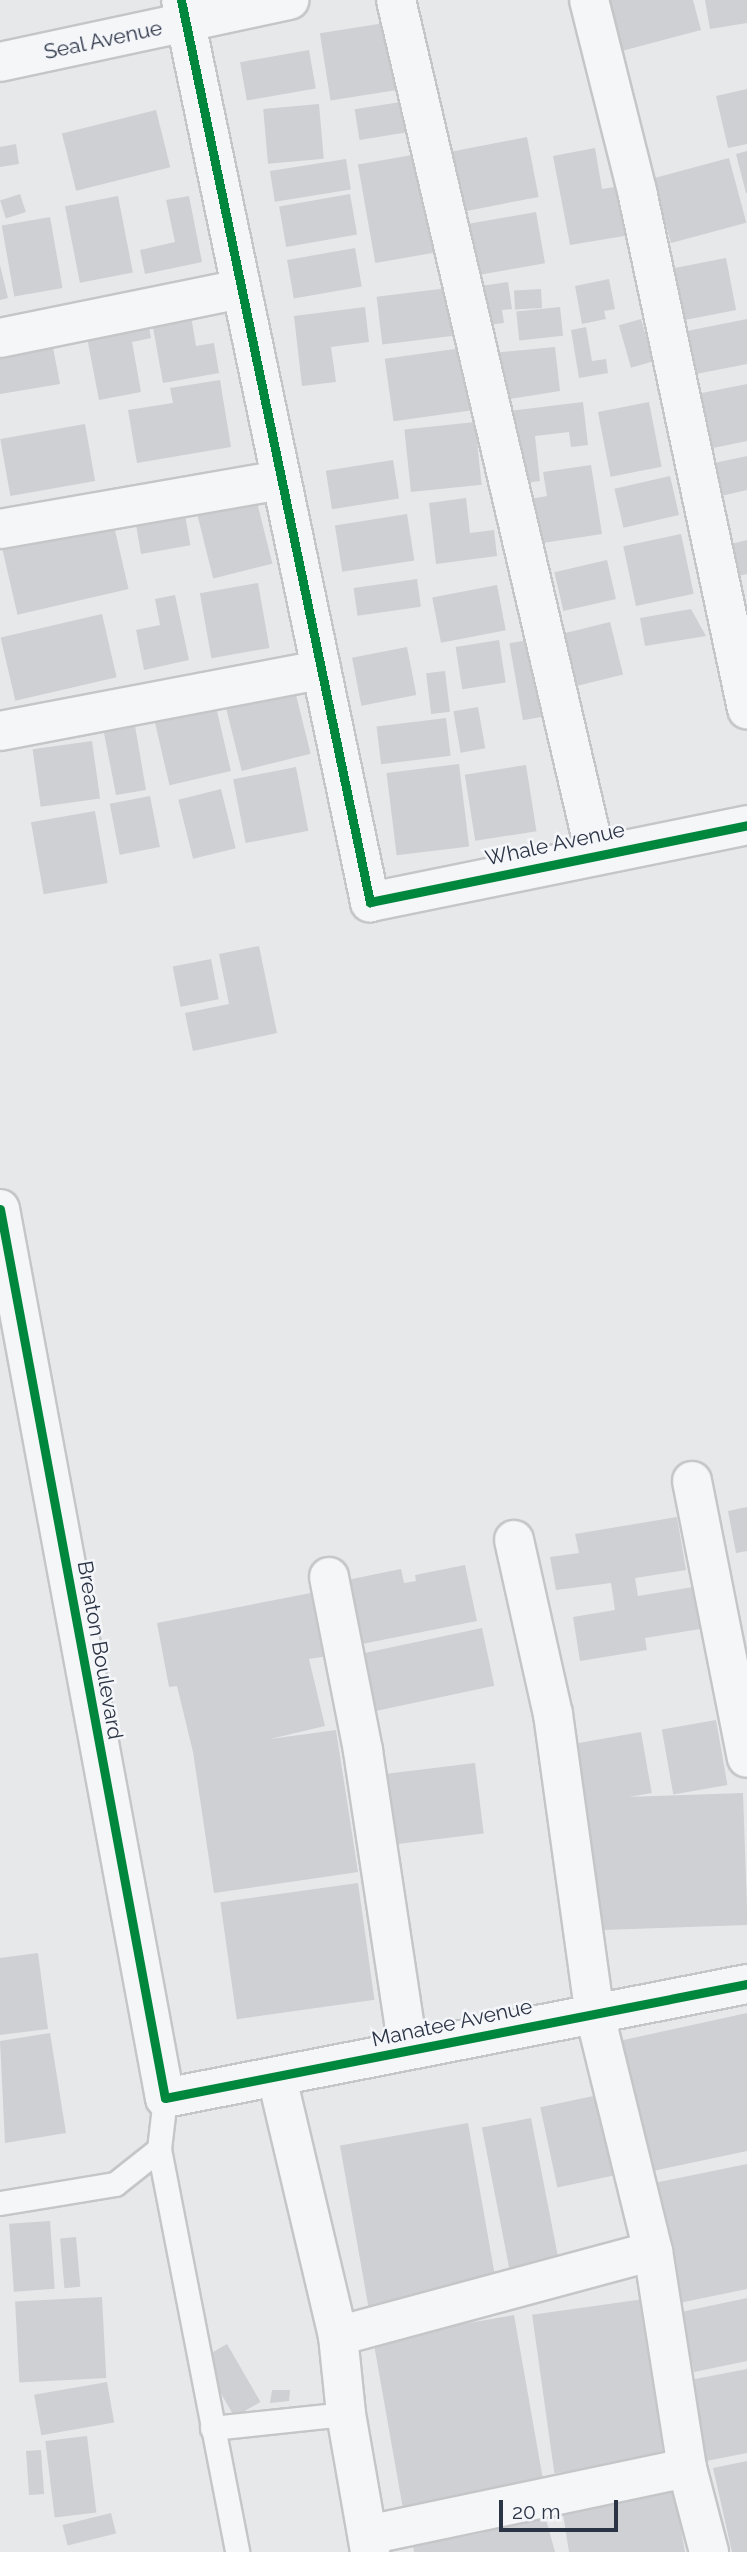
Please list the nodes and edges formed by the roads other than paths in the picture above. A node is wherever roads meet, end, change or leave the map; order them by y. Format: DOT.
graph roads {
  1 [pos="289,0"];
  2 [pos="396,0"];
  3 [pos="589,0"];
  4 [pos="183,11"];
  5 [pos="0,62"];
  6 [pos="241,289"];
  7 [pos="0,338"];
  8 [pos="281,480"];
  9 [pos="0,529"];
  10 [pos="321,670"];
  11 [pos="747,709"];
  12 [pos="0,731"];
  13 [pos="747,825"];
  14 [pos="595,853"];
  15 [pos="0,1209"];
  16 [pos="692,1481"];
  17 [pos="514,1540"];
  18 [pos="329,1577"];
  19 [pos="747,1758"];
  20 [pos="747,1984"];
  21 [pos="594,2011"];
  22 [pos="408,2050"];
  23 [pos="277,2078"];
  24 [pos="165,2098"];
  25 [pos="159,2149"];
  26 [pos="0,2203"];
  27 [pos="653,2252"];
  28 [pos="338,2336"];
  29 [pos="346,2414"];
  30 [pos="212,2428"];
  31 [pos="687,2468"];
  32 [pos="369,2544"];
  33 [pos="237,2552"];
  34 [pos="709,2552"];
  1 -- 4 [label="street, Seal Avenue"];
  2 -- 14 [label="street"];
  3 -- 11 [label="street"];
  4 -- 5 [label="street, Seal Avenue"];
  4 -- 6 [label="street"];
  6 -- 7 [label="street"];
  6 -- 8 [label="street"];
  8 -- 9 [label="street"];
  8 -- 10 [label="street"];
  10 -- 12 [label="street"];
  10 -- 14 [label="street, Whale Avenue"];
  13 -- 14 [label="street, Whale Avenue"];
  15 -- 24 [label="street, Breaton Boulevard"];
  16 -- 19 [label="street"];
  17 -- 21 [label="street"];
  18 -- 22 [label="street"];
  20 -- 21 [label="street, Manatee Avenue"];
  21 -- 22 [label="street, Manatee Avenue"];
  21 -- 27 [label="street"];
  22 -- 23 [label="street, Manatee Avenue"];
  23 -- 24 [label="street, Manatee Avenue"];
  23 -- 28 [label="street"];
  24 -- 25 [label="lane"];
  25 -- 26 [label="lane"];
  25 -- 30 [label="lane"];
  27 -- 28 [label="street"];
  27 -- 31 [label="street"];
  28 -- 29 [label="street"];
  29 -- 30 [label="lane"];
  29 -- 32 [label="street"];
  30 -- 33 [label="lane"];
  31 -- 32 [label="street"];
  31 -- 34 [label="street"];
}
